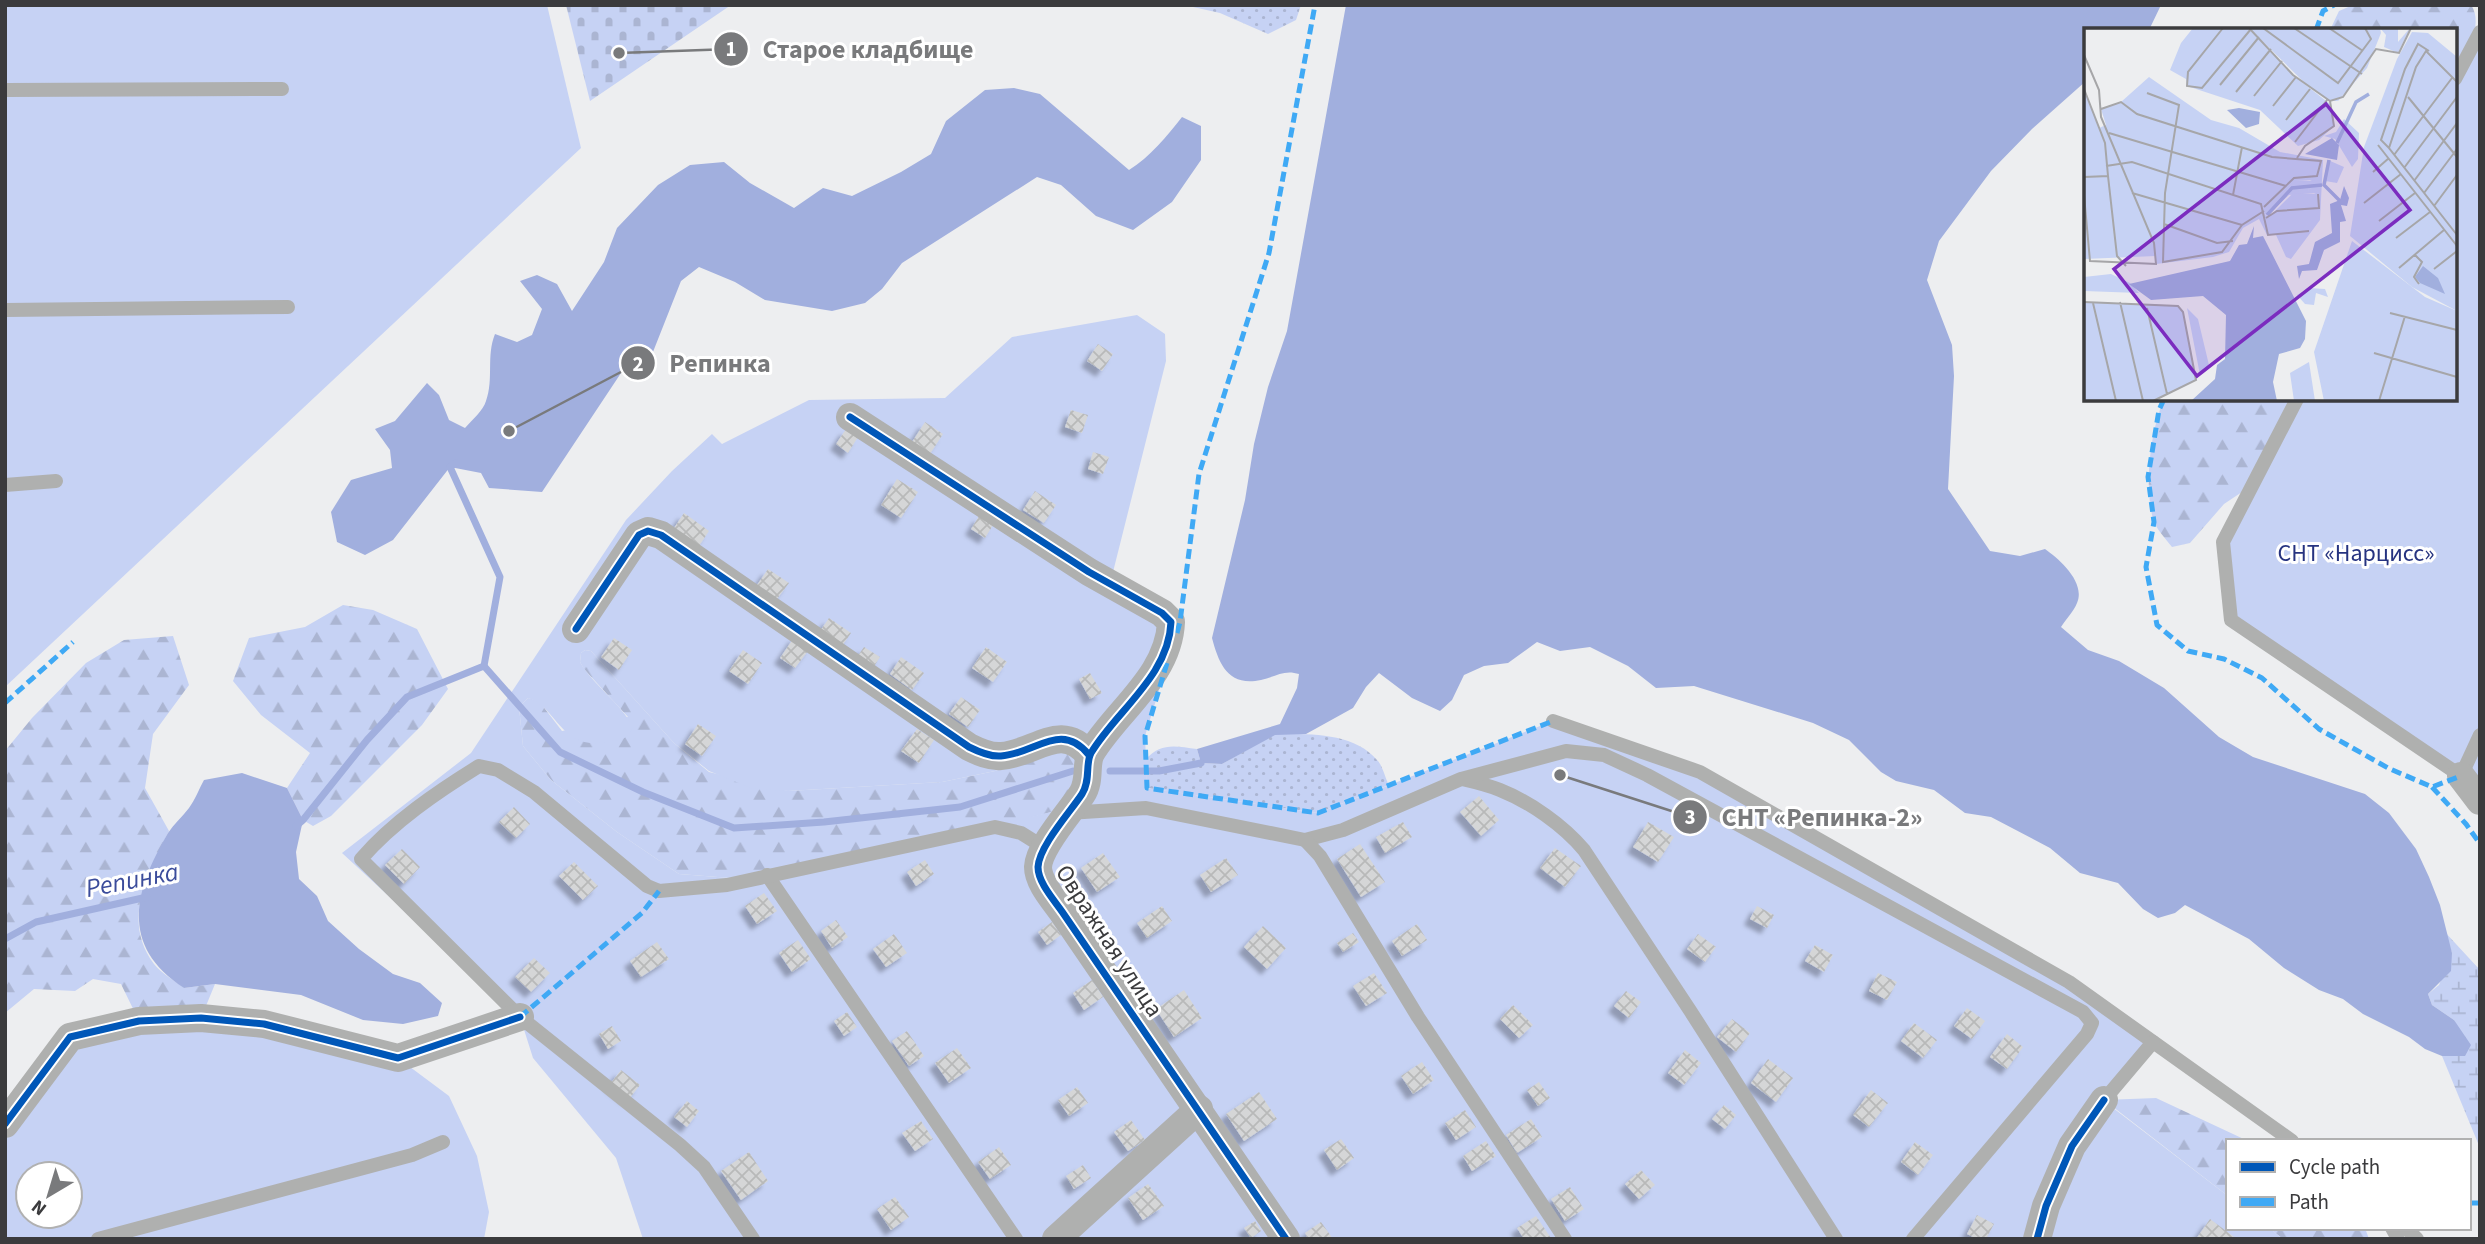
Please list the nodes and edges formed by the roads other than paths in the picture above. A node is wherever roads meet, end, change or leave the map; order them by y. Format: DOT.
graph roads {
  1 [pos="2480,32"];
  2 [pos="2457,75"];
  3 [pos="282,89"];
  4 [pos="5,90"];
  5 [pos="288,307"];
  6 [pos="5,310"];
  7 [pos="2296,401"];
  8 [pos="850,417"];
  9 [pos="57,481"];
  10 [pos="5,485"];
  11 [pos="576,629"];
  12 [pos="1553,721"];
  13 [pos="2480,735"];
  14 [pos="1089,755"];
  15 [pos="2461,776"];
  16 [pos="1461,779"];
  17 [pos="2480,802"];
  18 [pos="1066,813"];
  19 [pos="1305,840"];
  20 [pos="1045,848"];
  21 [pos="767,876"];
  22 [pos="520,1017"];
  23 [pos="2153,1042"];
  24 [pos="2104,1100"];
  25 [pos="1199,1109"];
  26 [pos="5,1124"];
  27 [pos="2288,1139"];
  28 [pos="443,1142"];
  29 [pos="98,1239"];
  30 [pos="753,1239"];
  31 [pos="1016,1239"];
  32 [pos="1056,1239"];
  33 [pos="1286,1239"];
  34 [pos="1565,1239"];
  35 [pos="1836,1239"];
  36 [pos="1913,1239"];
  37 [pos="2037,1239"];
  1 -- 2 [label="lane"];
  3 -- 4 [label="lane"];
  5 -- 6 [label="lane"];
  7 -- 15 [label="lane"];
  8 -- 14 [label="street"];
  9 -- 10 [label="lane"];
  11 -- 14 [label="street"];
  12 -- 23 [label="lane"];
  13 -- 15 [label="lane"];
  14 -- 18 [label="street, Овражная улица"];
  15 -- 17 [label="street"];
  16 -- 19 [label="lane"];
  16 -- 35 [label="lane"];
  16 -- 36 [label="lane"];
  18 -- 19 [label="lane"];
  18 -- 20 [label="street, Овражная улица"];
  19 -- 34 [label="lane"];
  20 -- 21 [label="lane"];
  20 -- 25 [label="street, Овражная улица"];
  21 -- 22 [label="lane"];
  21 -- 31 [label="lane"];
  22 -- 26 [label="street"];
  22 -- 30 [label="lane"];
  23 -- 24 [label="lane"];
  23 -- 27 [label="lane"];
  24 -- 37 [label="street"];
  25 -- 32 [label="street"];
  25 -- 33 [label="street, Овражная улица"];
  28 -- 29 [label="lane"];
}
